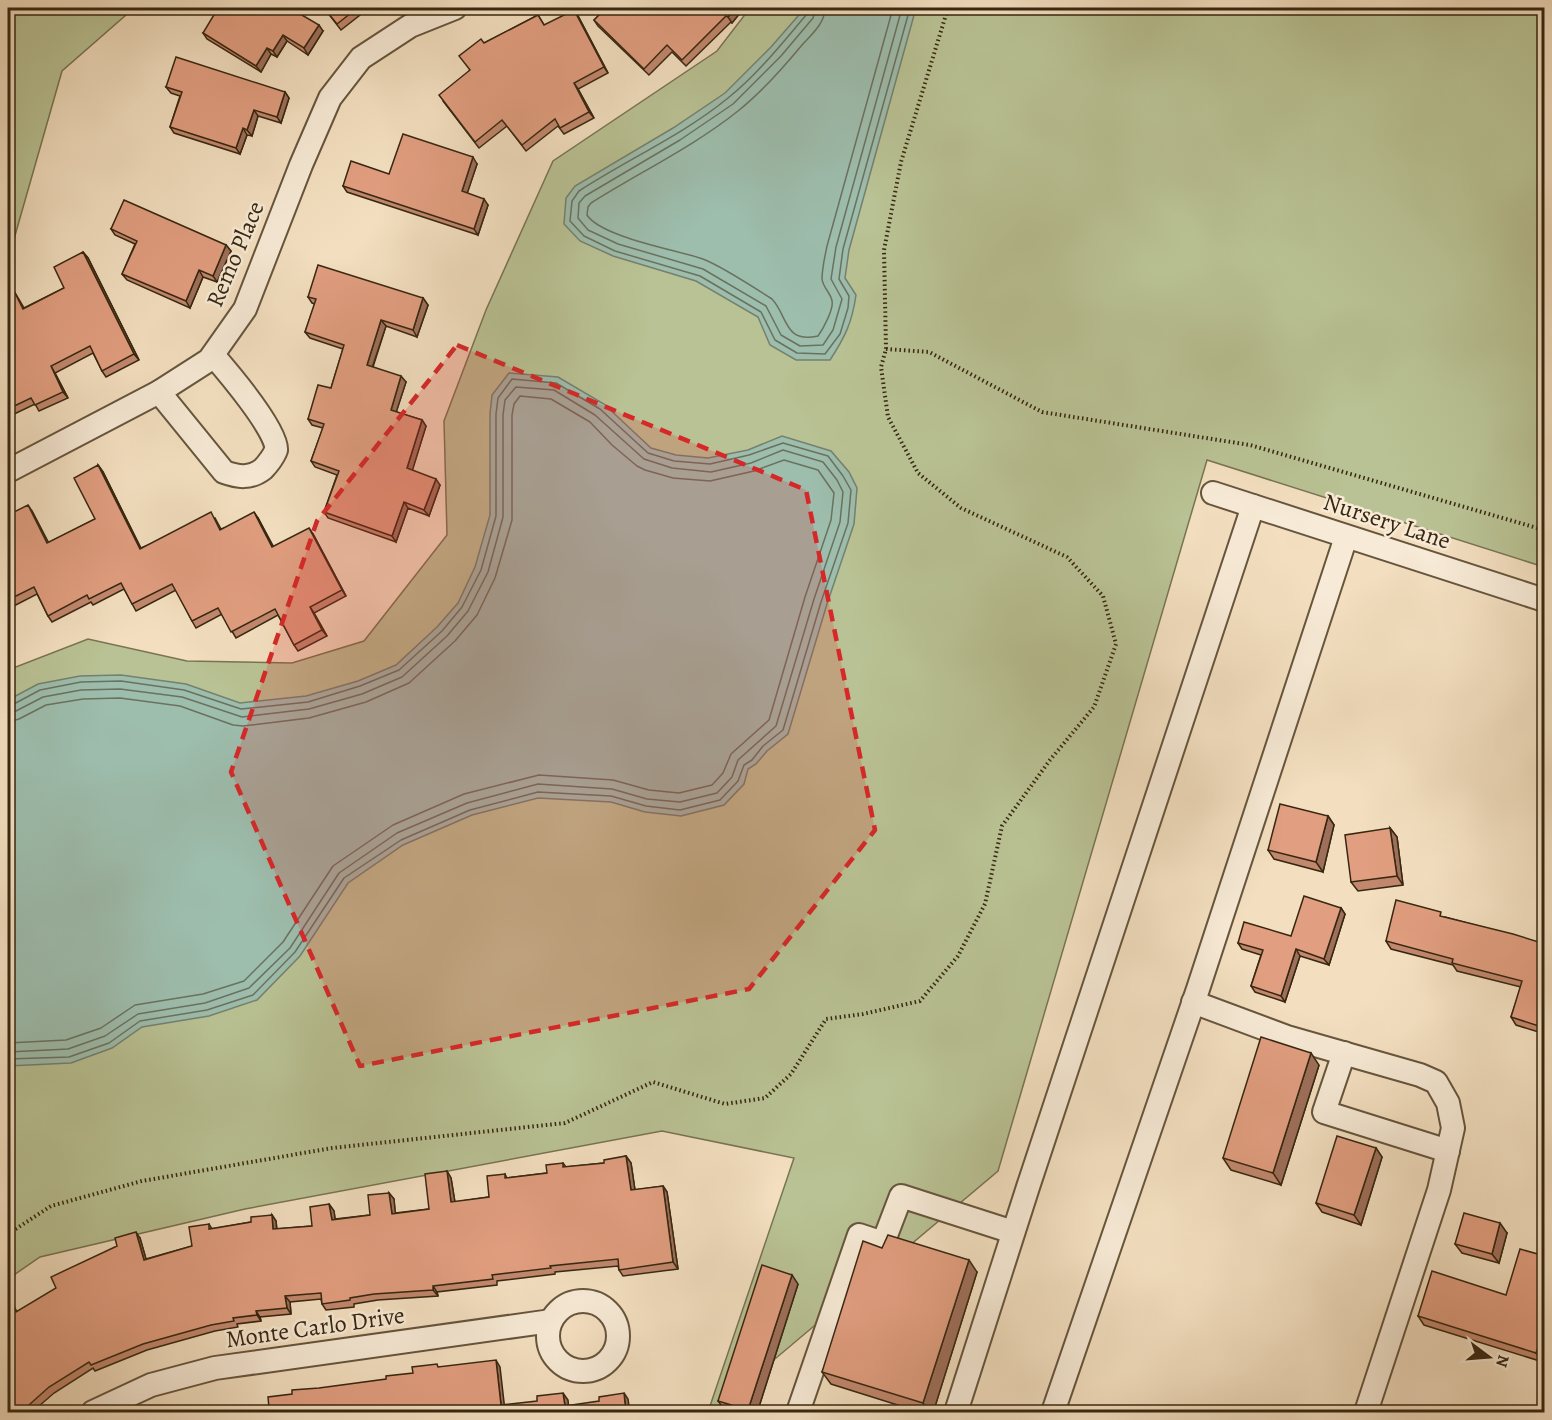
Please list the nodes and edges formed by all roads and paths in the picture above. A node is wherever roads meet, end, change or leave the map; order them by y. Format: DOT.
graph roads {
  1 [pos="455,8"];
  2 [pos="948,8"];
  3 [pos="886,349"];
  4 [pos="213,355"];
  5 [pos="159,393"];
  6 [pos="8,471"];
  7 [pos="1213,494"];
  8 [pos="1253,506"];
  9 [pos="1545,530"];
  10 [pos="1347,537"];
  11 [pos="1545,600"];
  12 [pos="1193,1002"];
  13 [pos="1344,1053"];
  14 [pos="1448,1151"];
  15 [pos="1014,1232"];
  16 [pos="8,1234"];
  17 [pos="551,1321"];
  18 [pos="93,1413"];
  19 [pos="798,1413"];
  20 [pos="956,1413"];
  21 [pos="1053,1413"];
  22 [pos="1366,1413"];
  1 -- 4 [label="street, Remo Place"];
  2 -- 3 [label="path"];
  3 -- 9 [label="path"];
  3 -- 16 [label="path"];
  4 -- 5 [label="street, Remo Place"];
  4 -- 5 [label="street"];
  5 -- 6 [label="street, Remo Place"];
  7 -- 8 [label="street, Nursery Lane"];
  8 -- 10 [label="street, Nursery Lane"];
  8 -- 15 [label="street"];
  10 -- 11 [label="street, Nursery Lane"];
  10 -- 12 [label="street"];
  12 -- 13 [label="street"];
  12 -- 21 [label="street"];
  13 -- 14 [label="street"];
  13 -- 14 [label="street"];
  14 -- 22 [label="street"];
  15 -- 19 [label="street"];
  15 -- 20 [label="street"];
  17 -- 18 [label="street, Monte Carlo Drive"];
}
